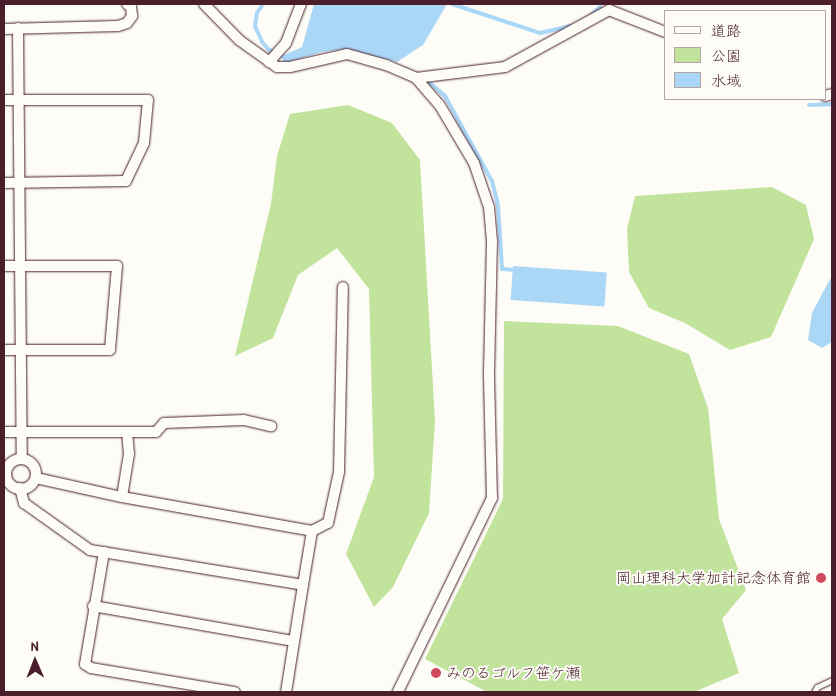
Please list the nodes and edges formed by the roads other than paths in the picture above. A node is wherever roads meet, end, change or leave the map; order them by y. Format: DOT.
graph roads {
  1 [pos="127,4"];
  2 [pos="204,4"];
  3 [pos="302,4"];
  4 [pos="608,7"];
  5 [pos="18,28"];
  6 [pos="4,29"];
  7 [pos="664,32"];
  8 [pos="274,57"];
  9 [pos="416,78"];
  10 [pos="4,100"];
  11 [pos="19,100"];
  12 [pos="4,182"];
  13 [pos="19,182"];
  14 [pos="4,266"];
  15 [pos="20,266"];
  16 [pos="343,287"];
  17 [pos="4,350"];
  18 [pos="21,350"];
  19 [pos="272,426"];
  20 [pos="4,432"];
  21 [pos="22,432"];
  22 [pos="127,432"];
  23 [pos="22,459"];
  24 [pos="5,477"];
  25 [pos="36,478"];
  26 [pos="20,488"];
  27 [pos="122,497"];
  28 [pos="312,530"];
  29 [pos="104,552"];
  30 [pos="303,586"];
  31 [pos="93,606"];
  32 [pos="294,641"];
  33 [pos="832,680"];
  34 [pos="235,692"];
  35 [pos="286,692"];
  36 [pos="398,692"];
  37 [pos="814,692"];
  1 -- 5 [label="street"];
  2 -- 8 [label="street"];
  3 -- 8 [label="street"];
  4 -- 7 [label="street"];
  4 -- 9 [label="street"];
  5 -- 6 [label="street"];
  5 -- 11 [label="street"];
  8 -- 9 [label="street"];
  9 -- 36 [label="street"];
  10 -- 11 [label="street"];
  11 -- 13 [label="street"];
  11 -- 13 [label="street"];
  12 -- 13 [label="street"];
  13 -- 15 [label="street"];
  14 -- 15 [label="street"];
  15 -- 18 [label="street"];
  15 -- 18 [label="street"];
  16 -- 28 [label="street"];
  17 -- 18 [label="street"];
  18 -- 21 [label="street"];
  19 -- 22 [label="street"];
  20 -- 21 [label="street"];
  21 -- 22 [label="street"];
  21 -- 23 [label="street"];
  22 -- 27 [label="street"];
  23 -- 24 [label="street"];
  23 -- 25 [label="street"];
  24 -- 26 [label="street"];
  25 -- 26 [label="street"];
  25 -- 27 [label="street"];
  26 -- 29 [label="street"];
  27 -- 28 [label="street"];
  28 -- 30 [label="street"];
  29 -- 30 [label="street"];
  29 -- 31 [label="street"];
  30 -- 32 [label="street"];
  31 -- 32 [label="street"];
  31 -- 34 [label="street"];
  32 -- 35 [label="street"];
  33 -- 37 [label="lane"];
}
